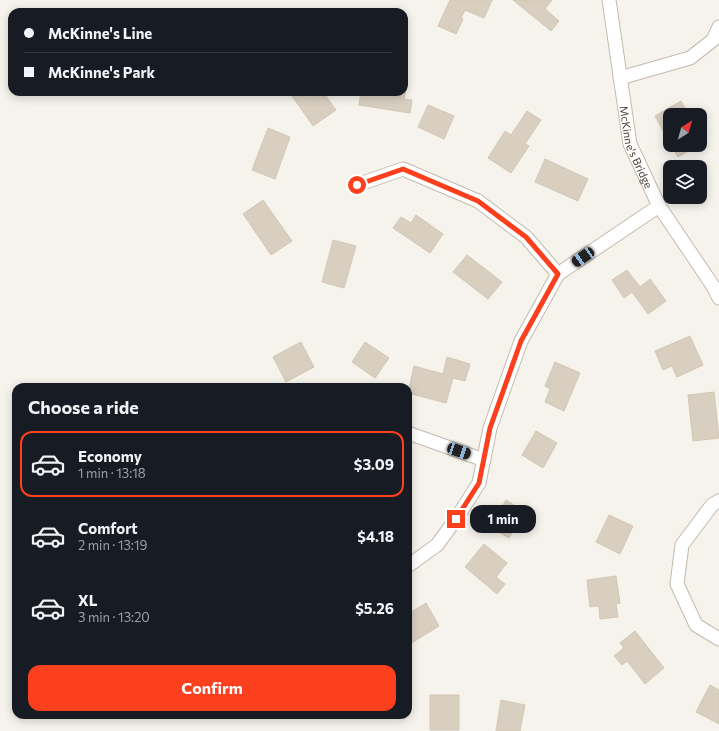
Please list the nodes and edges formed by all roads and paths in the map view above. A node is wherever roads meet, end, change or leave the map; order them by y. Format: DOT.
graph roads {
  1 [pos="609,0"];
  2 [pos="719,27"];
  3 [pos="620,78"];
  4 [pos="357,185"];
  5 [pos="659,206"];
  6 [pos="558,274"];
  7 [pos="719,298"];
  8 [pos="412,435"];
  9 [pos="484,460"];
  10 [pos="719,501"];
  11 [pos="412,563"];
  12 [pos="719,639"];
  1 -- 3 [label="street, McKinne's Bridge"];
  2 -- 3 [label="street"];
  3 -- 5 [label="street, McKinne's Bridge"];
  4 -- 6 [label="street"];
  5 -- 6 [label="street"];
  5 -- 7 [label="street, McKinne's Bridge"];
  6 -- 9 [label="street"];
  8 -- 9 [label="street"];
  9 -- 11 [label="street"];
  10 -- 12 [label="street"];
}
